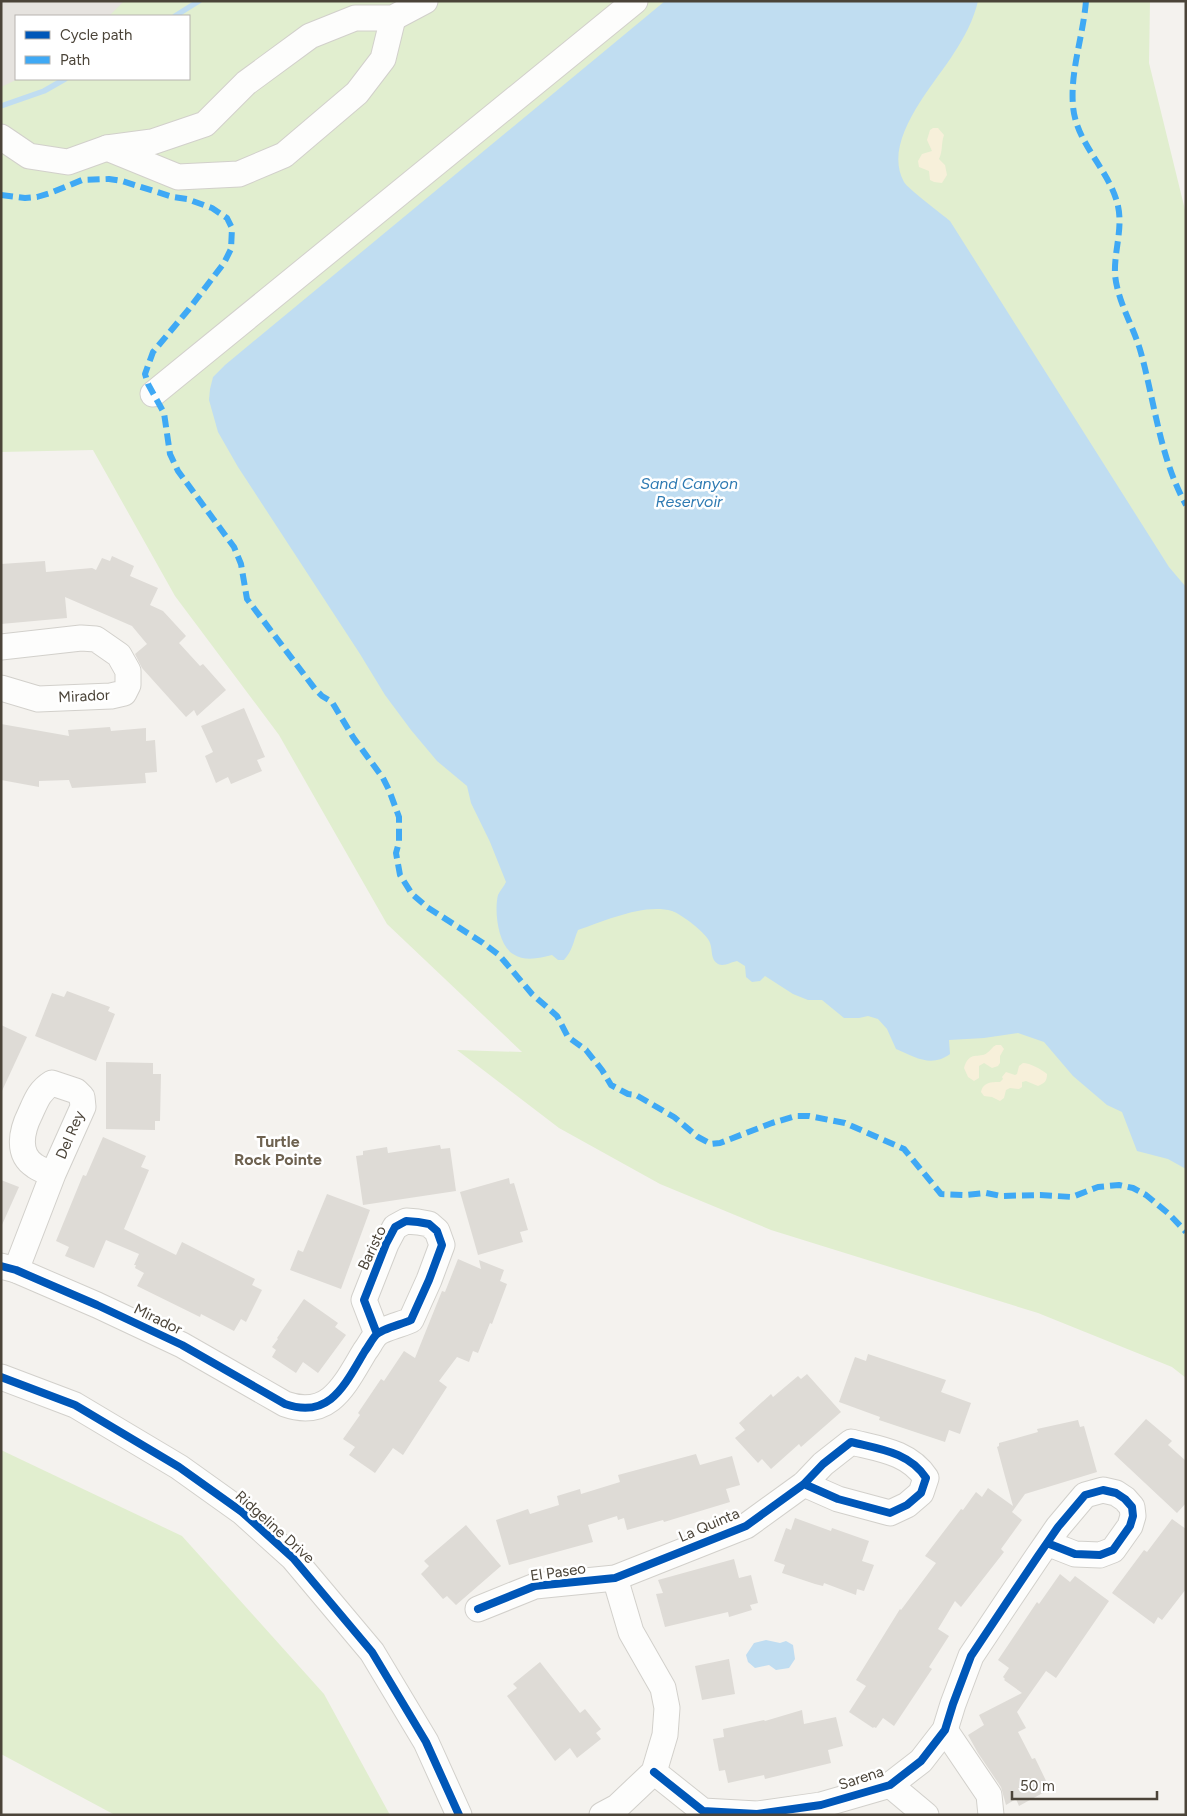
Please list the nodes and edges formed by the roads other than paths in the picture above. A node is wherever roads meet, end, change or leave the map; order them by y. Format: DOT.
graph roads {
  1 [pos="425,1"];
  2 [pos="635,1"];
  3 [pos="393,18"];
  4 [pos="2,138"];
  5 [pos="107,148"];
  6 [pos="153,394"];
  7 [pos="1,647"];
  8 [pos="1,688"];
  9 [pos="53,1174"];
  10 [pos="9,1268"];
  11 [pos="376,1334"];
  12 [pos="1,1377"];
  13 [pos="804,1484"];
  14 [pos="1047,1543"];
  15 [pos="615,1578"];
  16 [pos="478,1609"];
  17 [pos="945,1730"];
  18 [pos="654,1772"];
  19 [pos="890,1785"];
  20 [pos="459,1815"];
  21 [pos="602,1815"];
  22 [pos="926,1815"];
  23 [pos="991,1815"];
  1 -- 3 [label="street"];
  2 -- 6 [label="street"];
  3 -- 5 [label="street"];
  3 -- 5 [label="street"];
  4 -- 5 [label="street"];
  7 -- 8 [label="street, Mirador"];
  9 -- 10 [label="street, Del Rey"];
  10 -- 11 [label="street, Mirador"];
  12 -- 20 [label="street, Ridgeline Drive"];
  13 -- 15 [label="street, La Quinta"];
  14 -- 17 [label="street, Sarena"];
  15 -- 16 [label="street, El Paseo"];
  15 -- 18 [label="street"];
  17 -- 19 [label="street, Sarena"];
  17 -- 23 [label="street"];
  18 -- 19 [label="street, Sarena"];
  18 -- 21 [label="street"];
  19 -- 22 [label="street"];
}
